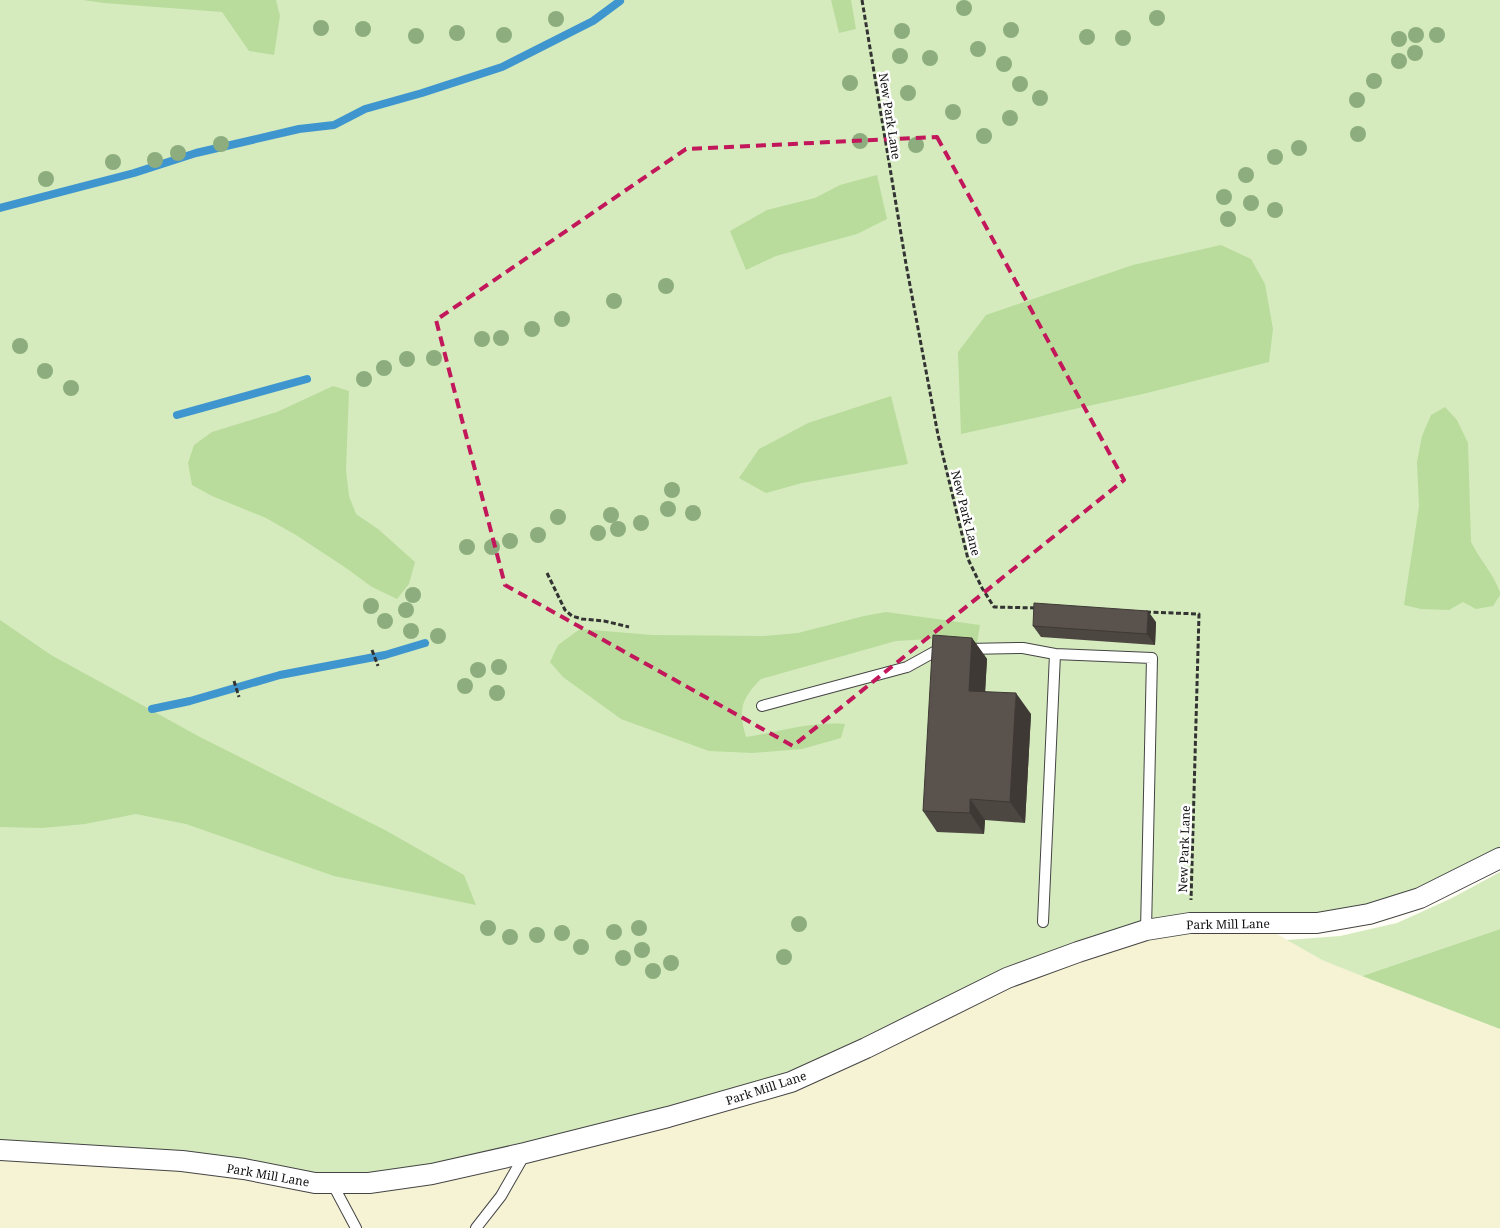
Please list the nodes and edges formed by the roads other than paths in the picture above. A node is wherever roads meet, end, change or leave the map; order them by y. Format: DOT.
graph roads {
  1 [pos="1055,654"];
  2 [pos="762,706"];
  3 [pos="1500,858"];
  4 [pos="1043,922"];
  5 [pos="1146,930"];
  6 [pos="0,1150"];
  7 [pos="525,1153"];
  8 [pos="332,1183"];
  9 [pos="356,1228"];
  10 [pos="476,1228"];
  1 -- 2 [label="lane"];
  1 -- 4 [label="lane"];
  1 -- 5 [label="lane"];
  3 -- 5 [label="street, Park Mill Lane"];
  5 -- 7 [label="street, Park Mill Lane"];
  6 -- 8 [label="street, Park Mill Lane"];
  7 -- 8 [label="street, Park Mill Lane"];
  7 -- 10 [label="lane"];
  8 -- 9 [label="lane"];
}
